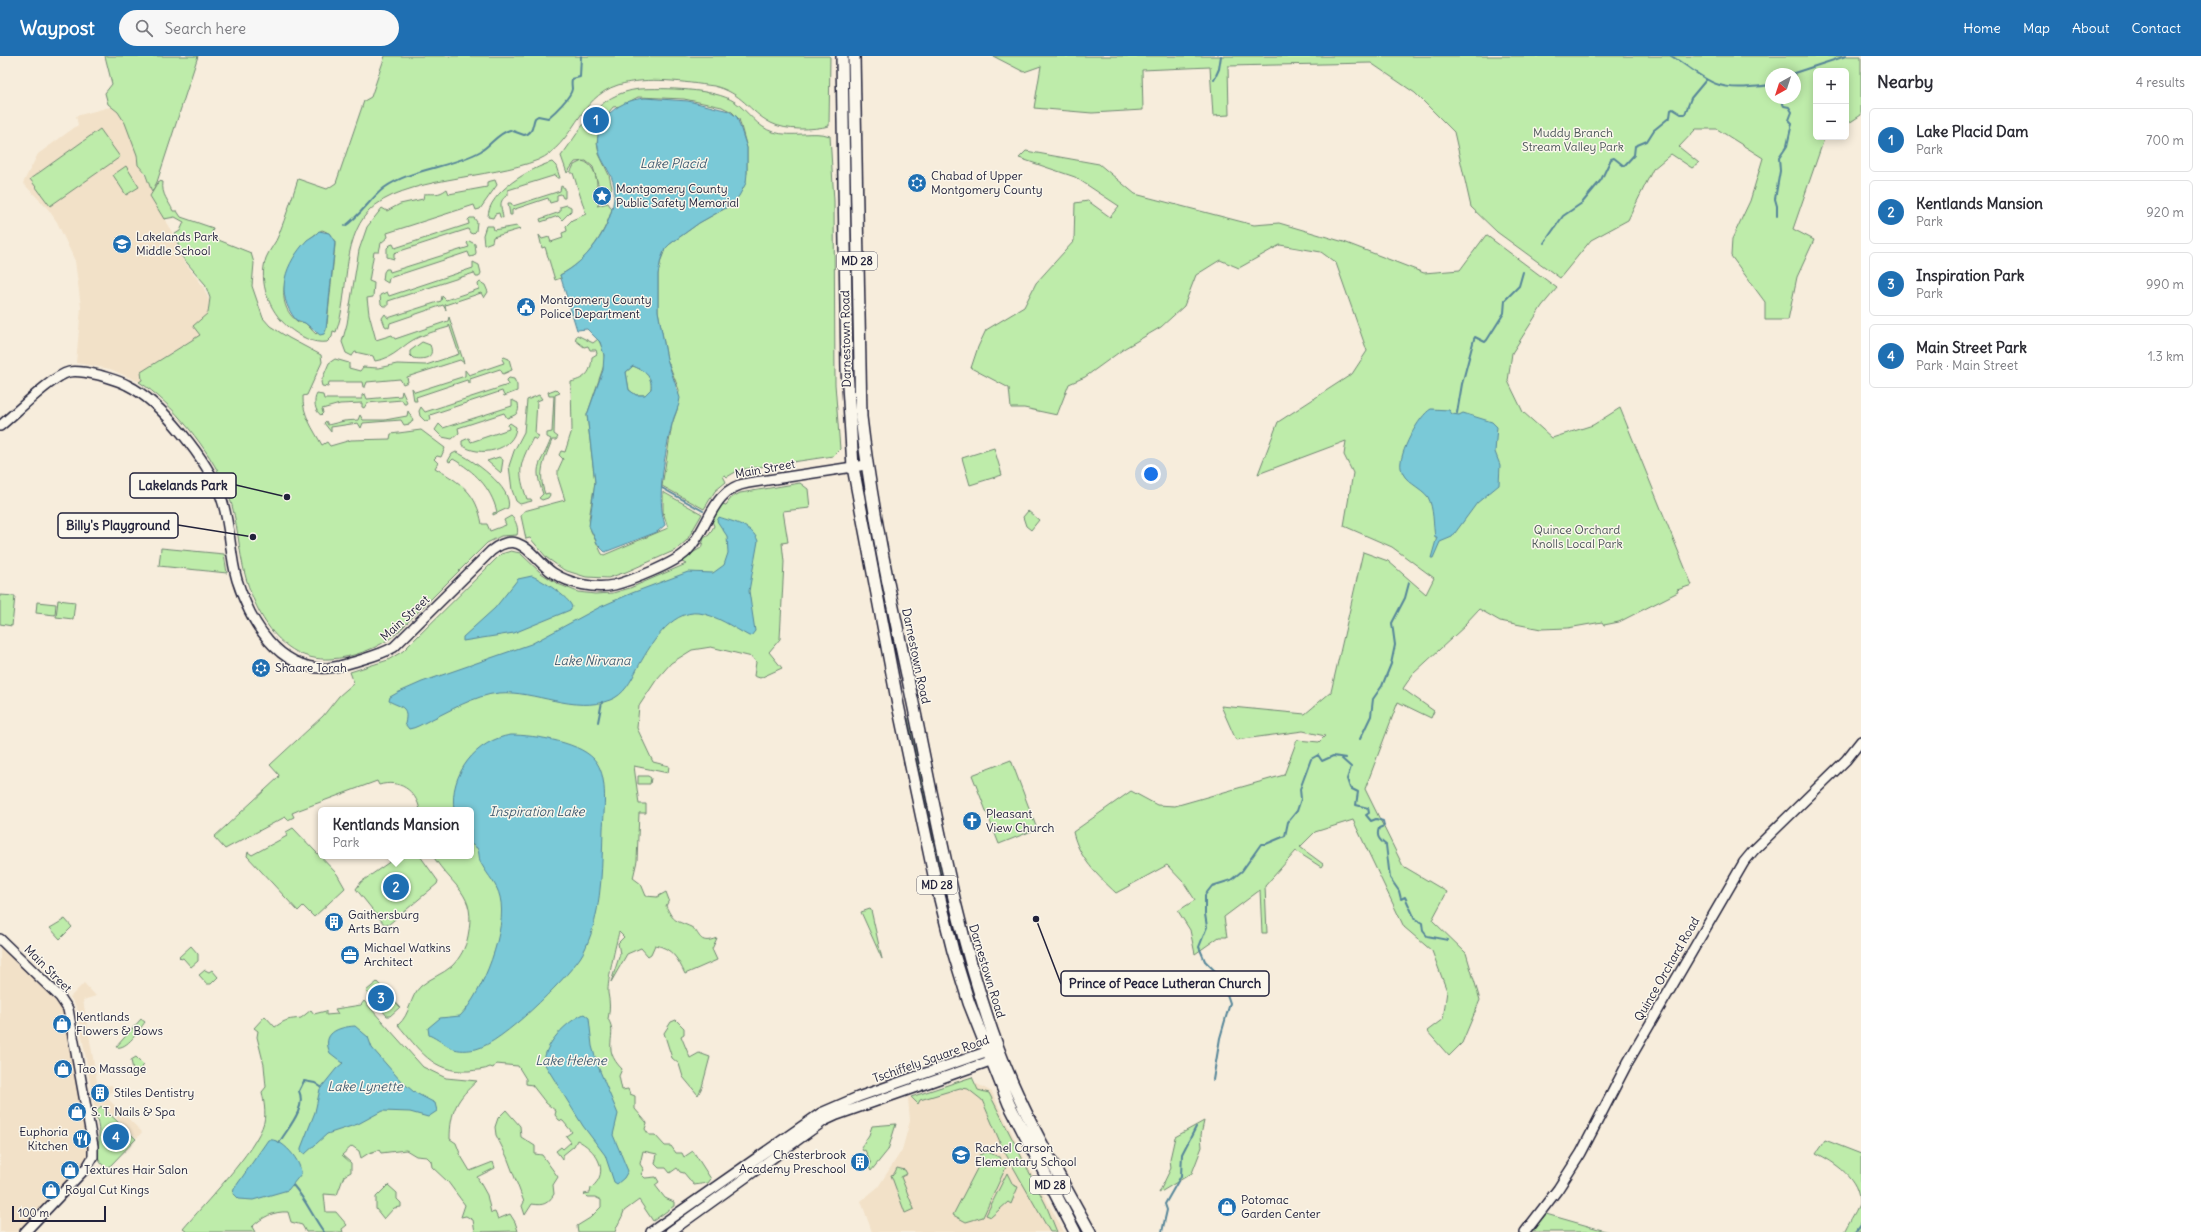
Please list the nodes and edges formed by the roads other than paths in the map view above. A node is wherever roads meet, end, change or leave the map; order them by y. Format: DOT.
graph roads {
  1 [pos="842,56"];
  2 [pos="854,56"];
  3 [pos="0,426"];
  4 [pos="866,465"];
  5 [pos="853,467"];
  6 [pos="1861,741"];
  7 [pos="0,939"];
  8 [pos="998,1048"];
  9 [pos="988,1056"];
  10 [pos="25,1232"];
  11 [pos="651,1232"];
  12 [pos="670,1232"];
  13 [pos="1075,1232"];
  14 [pos="1090,1232"];
  15 [pos="1525,1232"];
  1 -- 5 [label="main road, Darnestown Road / MD 28"];
  2 -- 4 [label="main road, Darnestown Road / MD 28"];
  3 -- 5 [label="street, Main Street"];
  4 -- 5 [label="street, Main Street"];
  4 -- 8 [label="main road, Darnestown Road / MD 28"];
  5 -- 9 [label="main road, Darnestown Road / MD 28"];
  6 -- 15 [label="street, Quince Orchard Road"];
  7 -- 10 [label="street, Main Street"];
  8 -- 9 [label="street, Tschiffely Square Road"];
  8 -- 14 [label="main road, Darnestown Road / MD 28"];
  9 -- 11 [label="street, Tschiffely Square Road"];
  9 -- 12 [label="street, Tschiffely Square Road"];
  9 -- 13 [label="main road, Darnestown Road / MD 28"];
}
